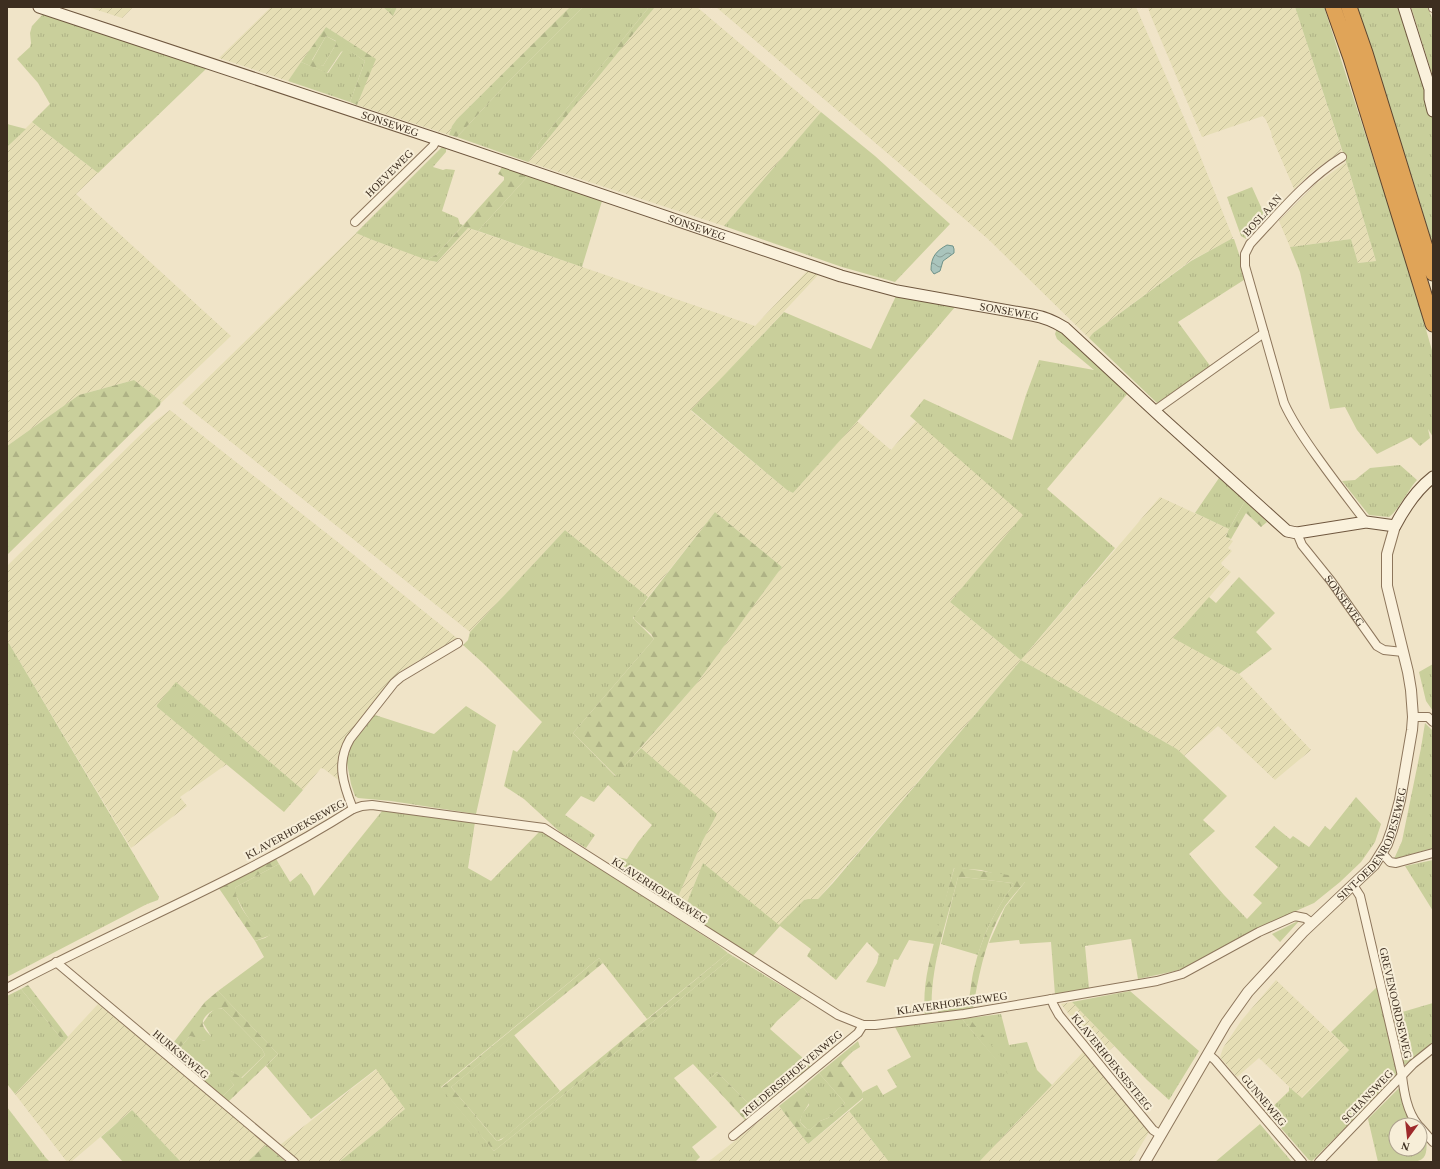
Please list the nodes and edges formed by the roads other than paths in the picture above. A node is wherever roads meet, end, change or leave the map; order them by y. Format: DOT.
graph roads {
  1 [pos="39,7"];
  2 [pos="1333,7"];
  3 [pos="1349,7"];
  4 [pos="1404,7"];
  5 [pos="1431,91"];
  6 [pos="1433,111"];
  7 [pos="437,139"];
  8 [pos="1342,157"];
  9 [pos="355,222"];
  10 [pos="1433,273"];
  11 [pos="1433,324"];
  12 [pos="1264,333"];
  13 [pos="1154,411"];
  14 [pos="1433,477"];
  15 [pos="1366,522"];
  16 [pos="1395,526"];
  17 [pos="1297,534"];
  18 [pos="458,643"];
  19 [pos="1403,652"];
  20 [pos="1413,717"];
  21 [pos="1433,722"];
  22 [pos="353,809"];
  23 [pos="1382,853"];
  24 [pos="1433,853"];
  25 [pos="1353,885"];
  26 [pos="1312,924"];
  27 [pos="56,962"];
  28 [pos="7,988"];
  29 [pos="1052,999"];
  30 [pos="863,1025"];
  31 [pos="1433,1048"];
  32 [pos="1208,1054"];
  33 [pos="1402,1076"];
  34 [pos="1413,1117"];
  35 [pos="1161,1135"];
  36 [pos="733,1136"];
  37 [pos="294,1162"];
  38 [pos="1146,1162"];
  39 [pos="1302,1162"];
  40 [pos="1319,1162"];
  1 -- 7 [label="main road, SONSEWEG"];
  2 -- 11 [label="highway"];
  3 -- 10 [label="highway"];
  4 -- 5 [label="main road"];
  5 -- 6 [label="main road"];
  7 -- 9 [label="street, HOEVEWEG"];
  7 -- 13 [label="main road, SONSEWEG"];
  8 -- 12 [label="street, BOSLAAN"];
  12 -- 13 [label="street"];
  12 -- 15 [label="street, BOSLAAN"];
  13 -- 17 [label="main road, SONSEWEG"];
  14 -- 16 [label="main road, SINT-OEDENRODESEWEG"];
  15 -- 16 [label="main road"];
  15 -- 17 [label="main road"];
  16 -- 19 [label="street, SINT-OEDENRODESEWEG"];
  17 -- 19 [label="street, SONSEWEG"];
  18 -- 22 [label="street"];
  19 -- 20 [label="street, SINT-OEDENRODESEWEG"];
  20 -- 21 [label="street"];
  20 -- 23 [label="street, SINT-OEDENRODESEWEG"];
  22 -- 27 [label="street, KLAVERHOEKSEWEG"];
  22 -- 30 [label="street, KLAVERHOEKSEWEG"];
  23 -- 24 [label="street"];
  23 -- 25 [label="street, SINT-OEDENRODESEWEG"];
  25 -- 26 [label="street, SINT-OEDENRODESEWEG"];
  25 -- 33 [label="street, GREVENOORDSEWEG"];
  26 -- 29 [label="street, KLAVERHOEKSEWEG"];
  26 -- 32 [label="street, SINT-OEDENRODESEWEG"];
  27 -- 28 [label="street, KLAVERHOEKSEWEG"];
  27 -- 37 [label="street, HURKSEWEG"];
  29 -- 30 [label="street, KLAVERHOEKSEWEG"];
  29 -- 35 [label="street, KLAVERHOEKSESTEEG"];
  30 -- 36 [label="street, KELDERSEHOEVENWEG"];
  31 -- 33 [label="street, SCHANSWEG"];
  32 -- 35 [label="street, SINT-OEDENRODESEWEG"];
  32 -- 39 [label="street, GUNNEWEG"];
  33 -- 34 [label="street, GREVENOORDSEWEG"];
  33 -- 40 [label="street, SCHANSWEG"];
  35 -- 38 [label="street, SINT-OEDENRODESEWEG"];
}
